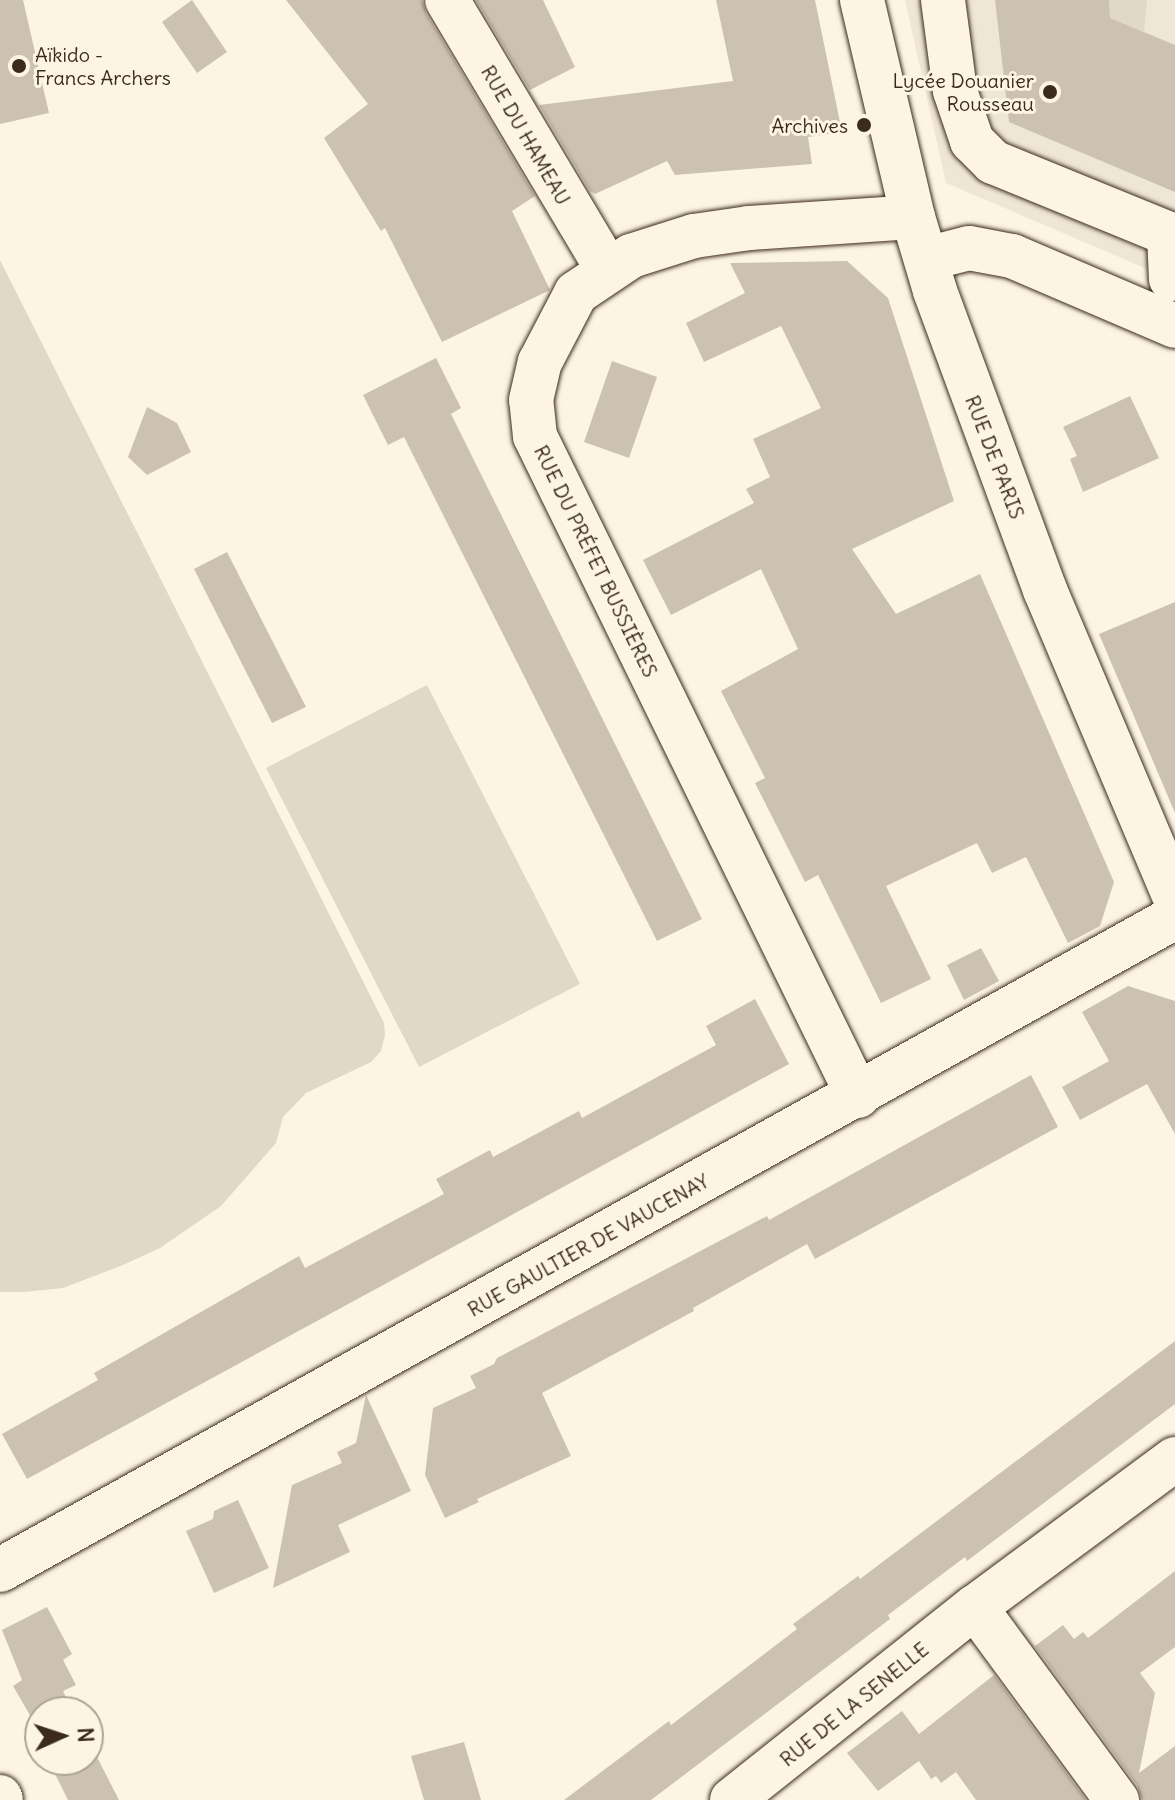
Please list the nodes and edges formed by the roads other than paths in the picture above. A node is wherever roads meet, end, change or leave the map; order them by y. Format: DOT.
graph roads {
  1 [pos="447,0"];
  2 [pos="862,0"];
  3 [pos="943,0"];
  4 [pos="913,217"];
  5 [pos="926,259"];
  6 [pos="607,268"];
  7 [pos="1171,279"];
  8 [pos="1175,326"];
  9 [pos="1175,898"];
  10 [pos="1175,917"];
  11 [pos="858,1096"];
  12 [pos="1175,1459"];
  13 [pos="0,1570"];
  14 [pos="975,1607"];
  15 [pos="732,1800"];
  16 [pos="1117,1800"];
  1 -- 6 [label="street, RUE DU HAMEAU"];
  2 -- 4 [label="street, RUE DE PARIS"];
  3 -- 7 [label="street"];
  4 -- 5 [label="street, RUE DE PARIS"];
  4 -- 6 [label="street, RUE DU PRÉFET BUSSIÈRES"];
  5 -- 8 [label="street"];
  5 -- 9 [label="street, RUE DE PARIS"];
  6 -- 11 [label="street, RUE DU PRÉFET BUSSIÈRES"];
  10 -- 11 [label="street, RUE GAULTIER DE VAUCENAY"];
  11 -- 13 [label="street, RUE GAULTIER DE VAUCENAY"];
  12 -- 14 [label="street, RUE DE LA SENELLE"];
  14 -- 15 [label="street, RUE DE LA SENELLE"];
  14 -- 16 [label="street"];
}
